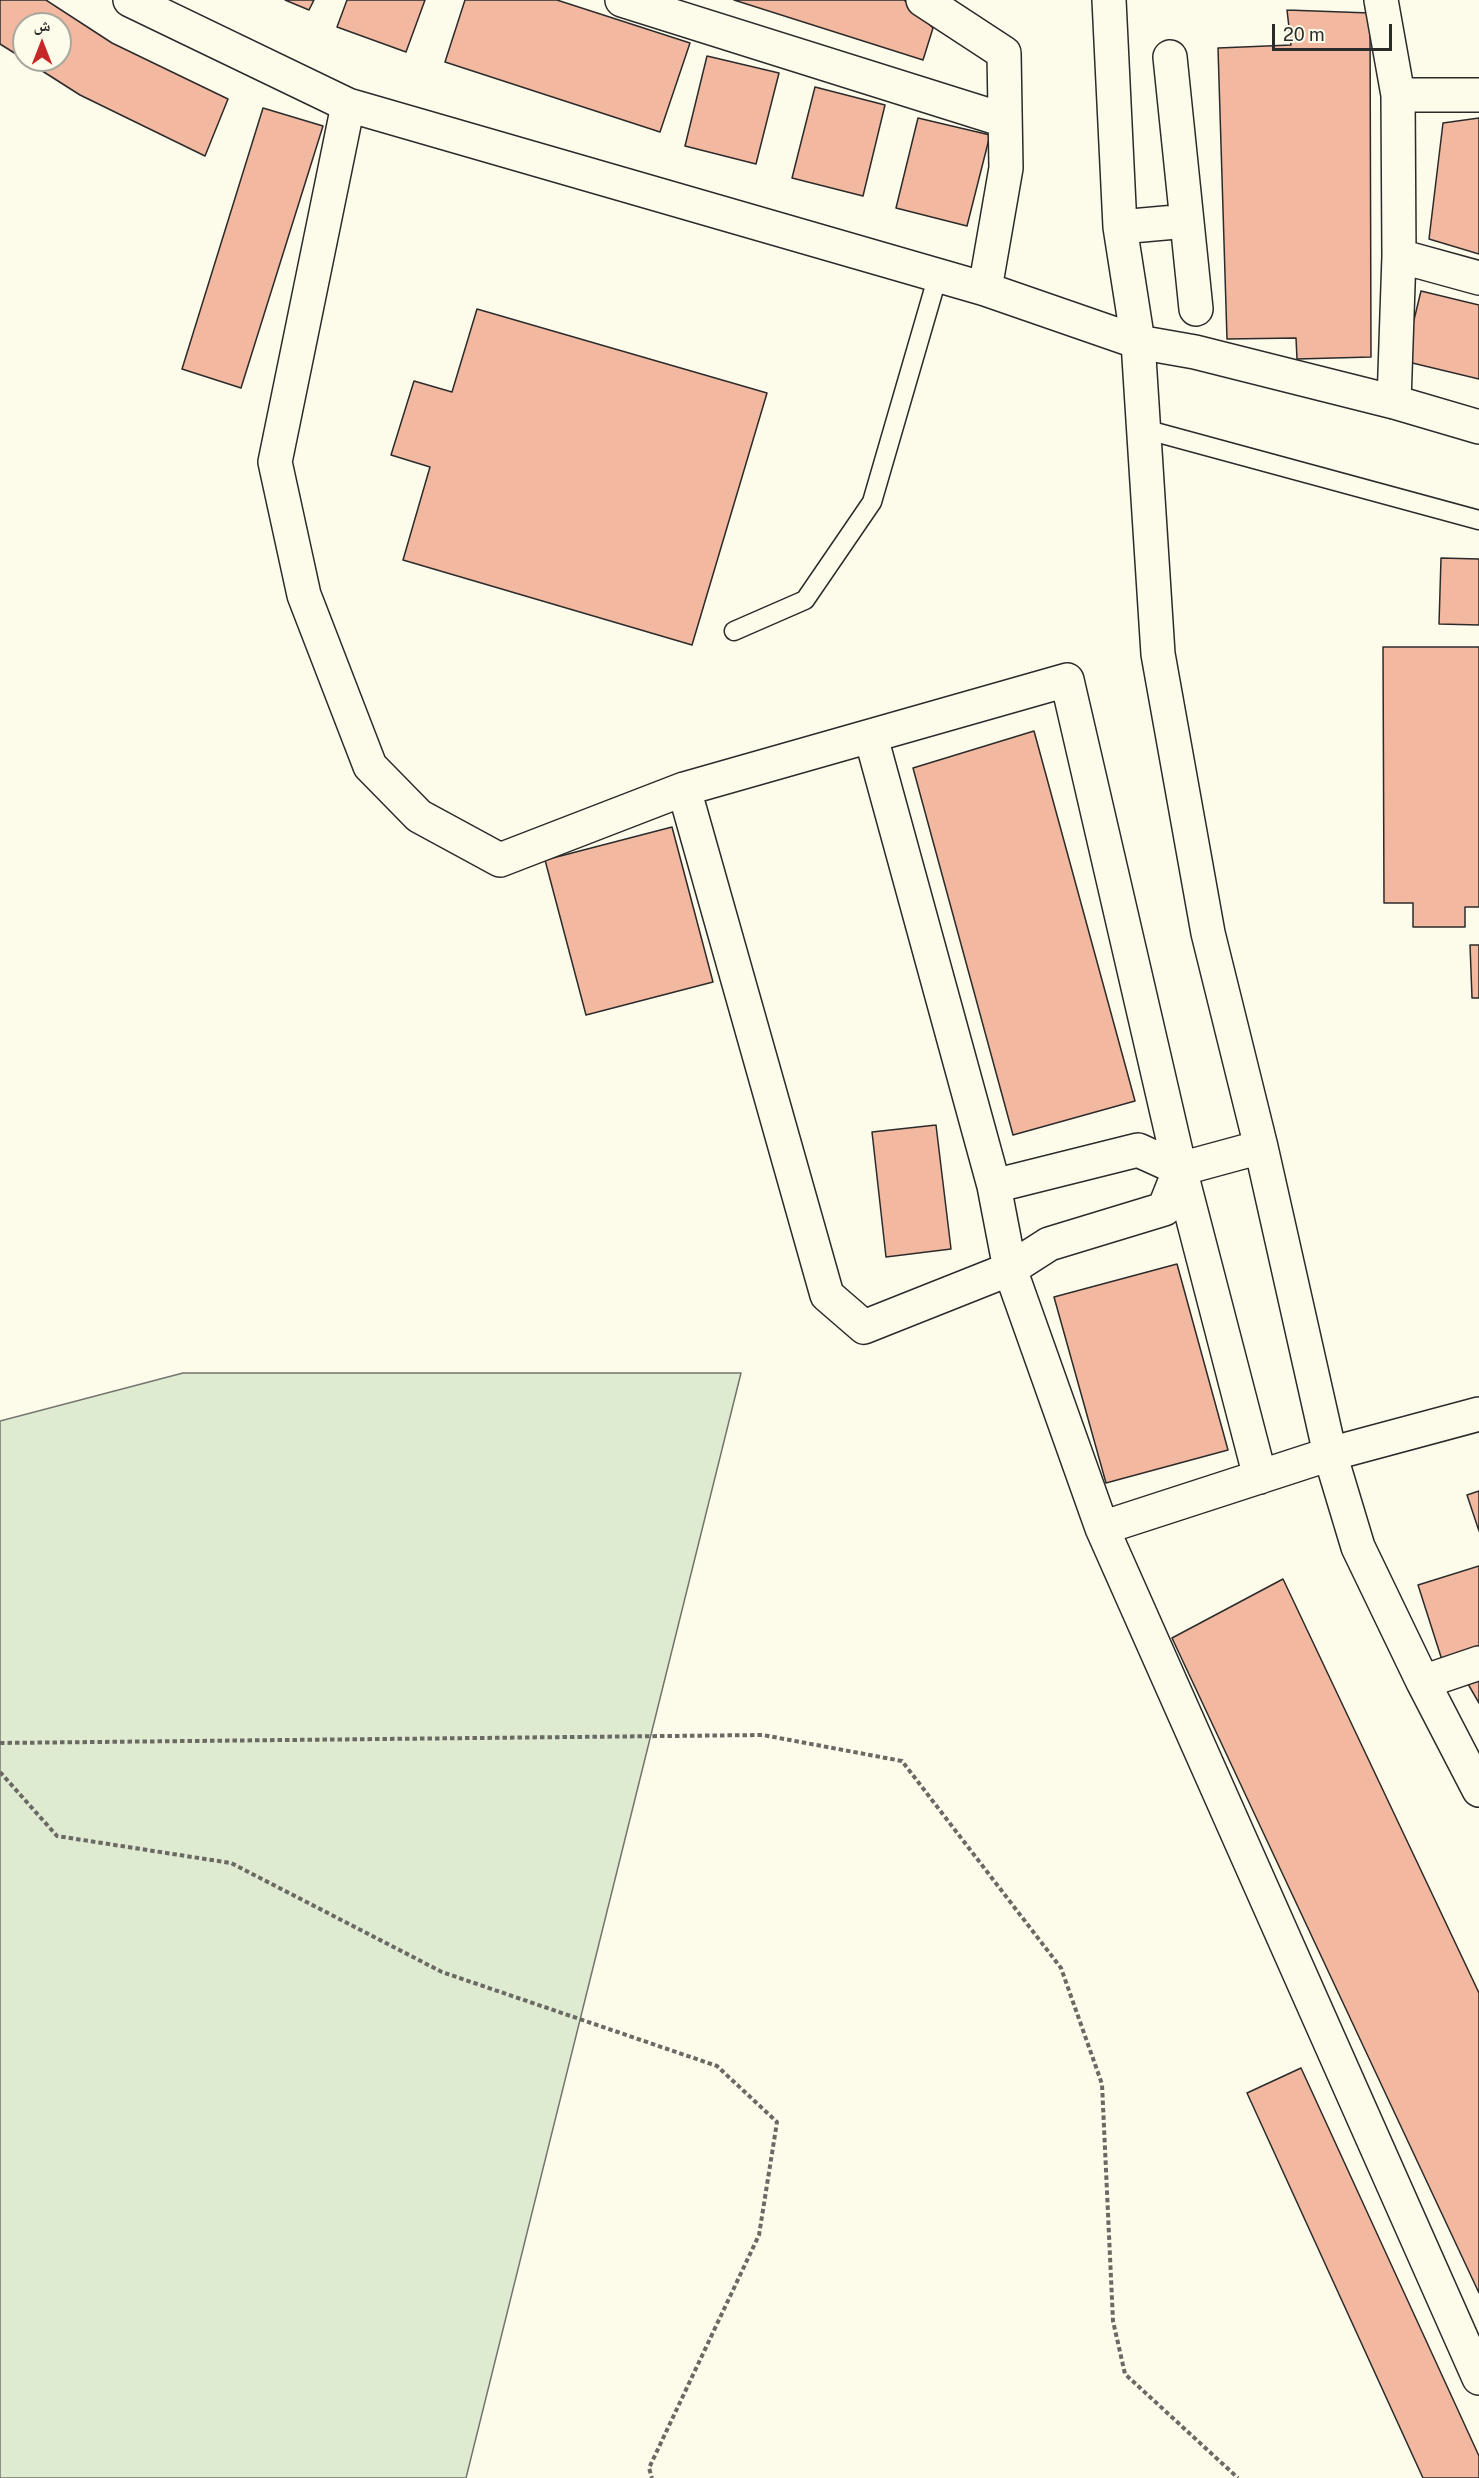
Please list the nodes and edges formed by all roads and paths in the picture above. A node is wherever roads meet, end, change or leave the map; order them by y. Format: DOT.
graph roads {
  1 [pos="130,0"];
  2 [pos="622,0"];
  3 [pos="923,0"];
  4 [pos="1109,0"];
  5 [pos="1381,0"];
  6 [pos="1170,57"];
  7 [pos="1398,94"];
  8 [pos="1479,95"];
  9 [pos="348,105"];
  10 [pos="1004,120"];
  11 [pos="1187,222"];
  12 [pos="1120,227"];
  13 [pos="1399,256"];
  14 [pos="938,275"];
  15 [pos="1479,278"];
  16 [pos="985,289"];
  17 [pos="1196,309"];
  18 [pos="1138,342"];
  19 [pos="1394,402"];
  20 [pos="1479,427"];
  21 [pos="1144,429"];
  22 [pos="1479,520"];
  23 [pos="734,631"];
  24 [pos="871,736"];
  25 [pos="684,789"];
  26 [pos="1261,1147"];
  27 [pos="1180,1169"];
  28 [pos="994,1186"];
  29 [pos="1010,1269"];
  30 [pos="1479,1414"];
  31 [pos="1330,1454"];
  32 [pos="1260,1478"];
  33 [pos="1102,1528"];
  34 [pos="1479,1663"];
  35 [pos="1423,1682"];
  36 [pos="0,1743"];
  37 [pos="0,1772"];
  38 [pos="1479,1791"];
  39 [pos="1479,2378"];
  40 [pos="652,2478"];
  41 [pos="1238,2478"];
  1 -- 9 [label="street"];
  2 -- 10 [label="street"];
  3 -- 10 [label="street"];
  4 -- 12 [label="street"];
  5 -- 7 [label="street"];
  6 -- 11 [label="street"];
  7 -- 8 [label="street"];
  7 -- 13 [label="street"];
  9 -- 14 [label="street"];
  9 -- 25 [label="street"];
  10 -- 16 [label="street"];
  11 -- 12 [label="street"];
  11 -- 17 [label="street"];
  12 -- 18 [label="street"];
  13 -- 15 [label="street"];
  13 -- 19 [label="street"];
  14 -- 16 [label="street"];
  14 -- 23 [label="lane"];
  16 -- 18 [label="street"];
  18 -- 19 [label="street"];
  18 -- 21 [label="street"];
  19 -- 20 [label="street"];
  21 -- 22 [label="lane"];
  21 -- 26 [label="street"];
  24 -- 25 [label="street"];
  24 -- 27 [label="street"];
  24 -- 28 [label="street"];
  25 -- 29 [label="street"];
  26 -- 27 [label="street"];
  26 -- 31 [label="street"];
  27 -- 28 [label="street"];
  27 -- 29 [label="street"];
  27 -- 32 [label="street"];
  28 -- 29 [label="street"];
  29 -- 33 [label="street"];
  30 -- 31 [label="street"];
  31 -- 32 [label="street"];
  31 -- 35 [label="street"];
  32 -- 33 [label="street"];
  33 -- 39 [label="street"];
  34 -- 35 [label="street"];
  35 -- 38 [label="street"];
  36 -- 41 [label="path"];
  37 -- 40 [label="path"];
}
